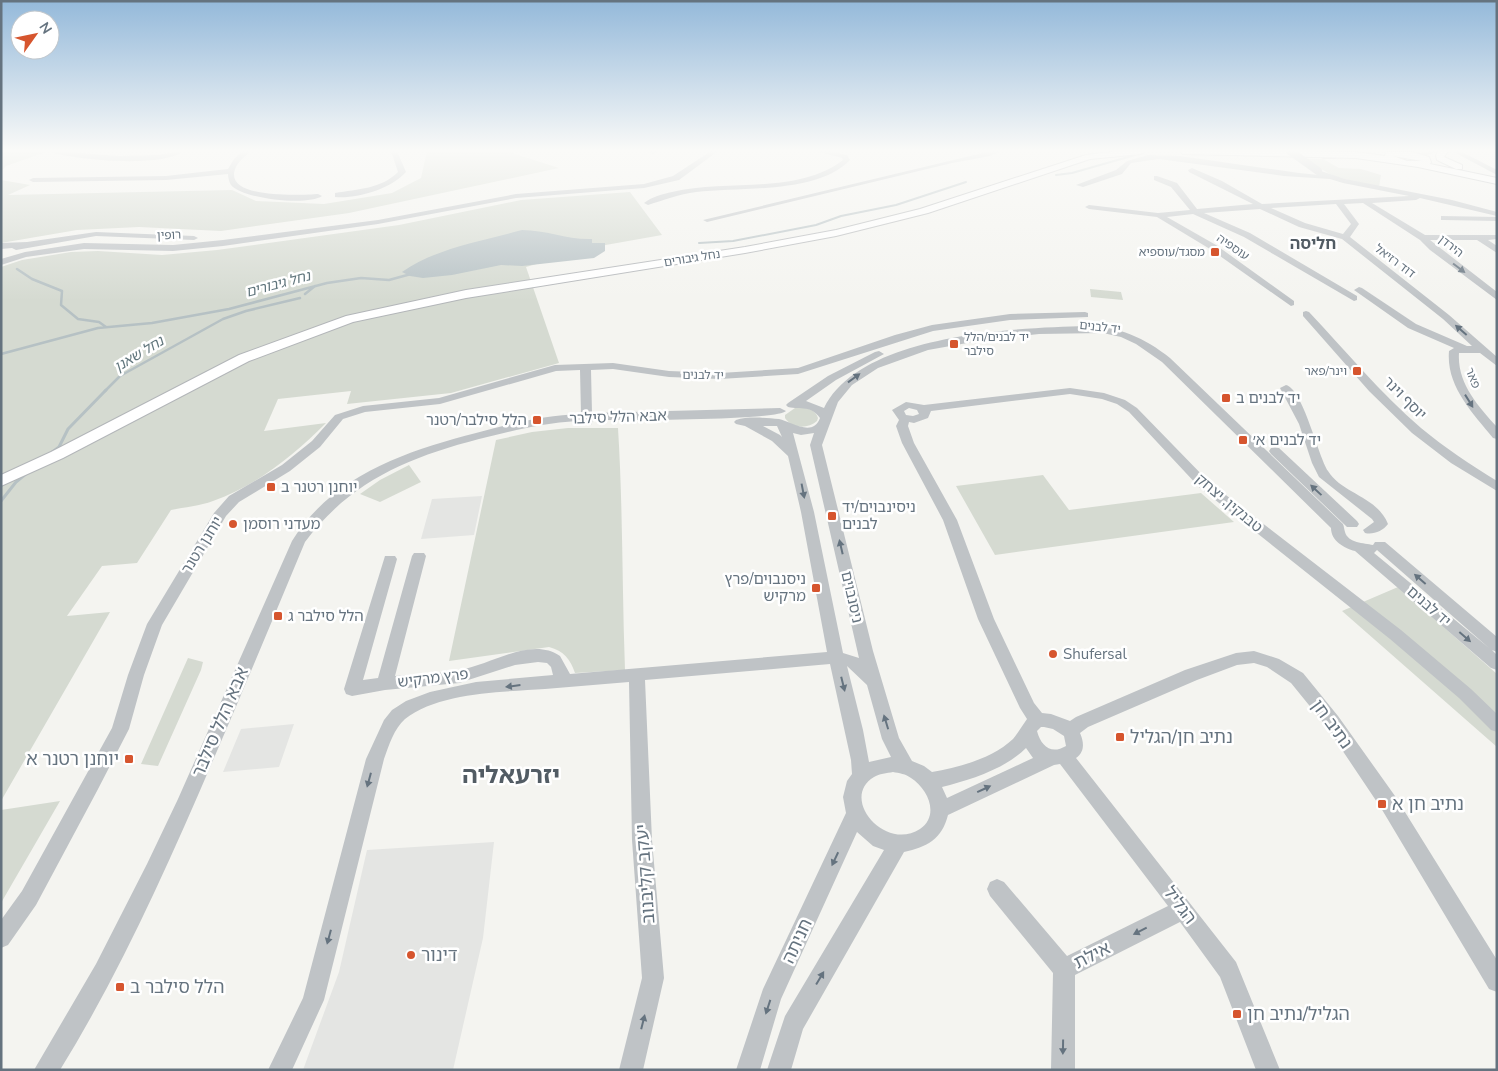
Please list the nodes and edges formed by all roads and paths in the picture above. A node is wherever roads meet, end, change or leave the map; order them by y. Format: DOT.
graph roads {
  1 [pos="469,201"];
  2 [pos="490,201"];
  3 [pos="653,201"];
  4 [pos="785,201"];
  5 [pos="934,201"];
  6 [pos="955,201"];
  7 [pos="1187,201"];
  8 [pos="1253,201"];
  9 [pos="1351,201"];
  10 [pos="1365,201"];
  11 [pos="1438,201"];
  12 [pos="1338,202"];
  13 [pos="648,203"];
  14 [pos="1262,206"];
  15 [pos="1089,207"];
  16 [pos="1194,212"];
  17 [pos="1158,215"];
  18 [pos="1496,215"];
  19 [pos="1444,218"];
  20 [pos="706,220"];
  21 [pos="1345,237"];
  22 [pos="1479,237"];
  23 [pos="1497,237"];
  24 [pos="1423,238"];
  25 [pos="52,240"];
  26 [pos="223,243"];
  27 [pos="1,246"];
  28 [pos="1497,250"];
  29 [pos="1,252"];
  30 [pos="1,256"];
  31 [pos="1,262"];
  32 [pos="1497,297"];
  33 [pos="1306,314"];
  34 [pos="1085,315"];
  35 [pos="1465,349"];
  36 [pos="1484,350"];
  37 [pos="1497,363"];
  38 [pos="585,366"];
  39 [pos="820,386"];
  40 [pos="1286,388"];
  41 [pos="792,405"];
  42 [pos="780,411"];
  43 [pos="732,414"];
  44 [pos="587,420"];
  45 [pos="824,420"];
  46 [pos="746,422"];
  47 [pos="783,425"];
  48 [pos="1497,435"];
  49 [pos="795,457"];
  50 [pos="1,472"];
  51 [pos="1,481"];
  52 [pos="1497,488"];
  53 [pos="1352,524"];
  54 [pos="1338,527"];
  55 [pos="1370,530"];
  56 [pos="1380,545"];
  57 [pos="1362,548"];
  58 [pos="419,556"];
  59 [pos="390,560"];
  60 [pos="1497,646"];
  61 [pos="836,658"];
  62 [pos="1497,664"];
  63 [pos="637,674"];
  64 [pos="562,681"];
  65 [pos="874,682"];
  66 [pos="385,683"];
  67 [pos="1033,726"];
  68 [pos="1497,726"];
  69 [pos="1070,730"];
  70 [pos="1059,757"];
  71 [pos="905,766"];
  72 [pos="862,775"];
  73 [pos="928,781"];
  74 [pos="940,810"];
  75 [pos="855,815"];
  76 [pos="898,844"];
  77 [pos="997,889"];
  78 [pos="1183,909"];
  79 [pos="1,938"];
  80 [pos="1064,969"];
  81 [pos="1497,981"];
  82 [pos="46,1070"];
  83 [pos="280,1070"];
  84 [pos="631,1070"];
  85 [pos="748,1070"];
  86 [pos="779,1070"];
  87 [pos="1062,1070"];
  88 [pos="1268,1070"];
  1 -- 25 [label="street, רופין"];
  2 -- 26 [label="street, רופין"];
  3 -- 13 [label="street"];
  4 -- 20 [label="street"];
  5 -- 50 [label="main road, נחל גיבורים"];
  6 -- 51 [label="main road, נחל גיבורים"];
  7 -- 16 [label="street"];
  8 -- 14 [label="street, דוד רזיאל"];
  9 -- 12 [label="street"];
  10 -- 24 [label="street, הירדן"];
  11 -- 18 [label="street"];
  12 -- 14 [label="street"];
  12 -- 21 [label="street"];
  14 -- 16 [label="street"];
  14 -- 21 [label="street, דוד רזיאל"];
  15 -- 17 [label="street"];
  16 -- 17 [label="street"];
  16 -- 35 [label="street"];
  17 -- 33 [label="street, עוספיה"];
  18 -- 19 [label="street"];
  36 -- 21 [label="street, דוד רזיאל, one-way"];
  22 -- 23 [label="street"];
  22 -- 24 [label="street"];
  22 -- 28 [label="street"];
  24 -- 32 [label="street, הירדן, one-way"];
  25 -- 27 [label="street"];
  25 -- 29 [label="street, רופין"];
  26 -- 30 [label="street"];
  26 -- 31 [label="street, רופין"];
  33 -- 52 [label="street, יוסף וינר"];
  34 -- 38 [label="street, יד לבנים"];
  35 -- 36 [label="street, פאר"];
  35 -- 48 [label="street, פאר, one-way"];
  36 -- 37 [label="street, דוד רזיאל"];
  38 -- 44 [label="street"];
  38 -- 79 [label="street, יוחנן רטנר"];
  39 -- 41 [label="street, יד לבנים"];
  39 -- 43 [label="street"];
  53 -- 39 [label="street, יד לבנים, one-way"];
  40 -- 55 [label="street"];
  41 -- 42 [label="street"];
  41 -- 45 [label="street"];
  42 -- 43 [label="street, אבא הלל סילבר"];
  42 -- 47 [label="street, ניסנבוים"];
  43 -- 44 [label="street, אבא הלל סילבר"];
  44 -- 46 [label="street, אבא הלל סילבר"];
  44 -- 82 [label="street, אבא הלל סילבר"];
  45 -- 47 [label="street, אבא הלל סילבר"];
  45 -- 54 [label="street, יד לבנים, one-way"];
  65 -- 45 [label="street, ניסנבוים, one-way"];
  46 -- 47 [label="street, אבא הלל סילבר"];
  46 -- 49 [label="street"];
  47 -- 49 [label="street, ניסנבוים"];
  49 -- 61 [label="street, ניסנבוים, one-way"];
  53 -- 54 [label="street"];
  53 -- 55 [label="street"];
  54 -- 57 [label="street, יד לבנים"];
  55 -- 56 [label="street, יד לבנים"];
  56 -- 57 [label="street"];
  60 -- 56 [label="street, יד לבנים, one-way"];
  57 -- 62 [label="street, יד לבנים, one-way"];
  58 -- 66 [label="street, פרץ מרקיש"];
  59 -- 66 [label="street"];
  61 -- 63 [label="street, פרץ מרקיש"];
  61 -- 65 [label="street, פרץ מרקיש"];
  61 -- 72 [label="street, ניסנבוים, one-way"];
  63 -- 64 [label="street, פרץ מרקיש"];
  84 -- 63 [label="street, יעקב קליבנוב, one-way"];
  64 -- 66 [label="street, פרץ מרקיש"];
  64 -- 83 [label="street, פרץ מרקיש, one-way"];
  71 -- 65 [label="street, ניסנבוים, one-way"];
  67 -- 68 [label="street, טבנקין, יצחק"];
  67 -- 69 [label="street"];
  67 -- 70 [label="street"];
  67 -- 73 [label="street"];
  69 -- 70 [label="street"];
  69 -- 81 [label="street, נתיב חן"];
  74 -- 70 [label="street, one-way"];
  70 -- 78 [label="street, הגליל"];
  71 -- 72 [label="street"];
  71 -- 73 [label="street"];
  72 -- 75 [label="street"];
  73 -- 74 [label="street"];
  74 -- 76 [label="street"];
  75 -- 76 [label="street"];
  75 -- 85 [label="street, חניתה, one-way"];
  86 -- 76 [label="street, one-way"];
  77 -- 80 [label="street"];
  78 -- 80 [label="street, אילת, one-way"];
  78 -- 88 [label="street, הגליל"];
  80 -- 87 [label="street, אילת, one-way"];
}
